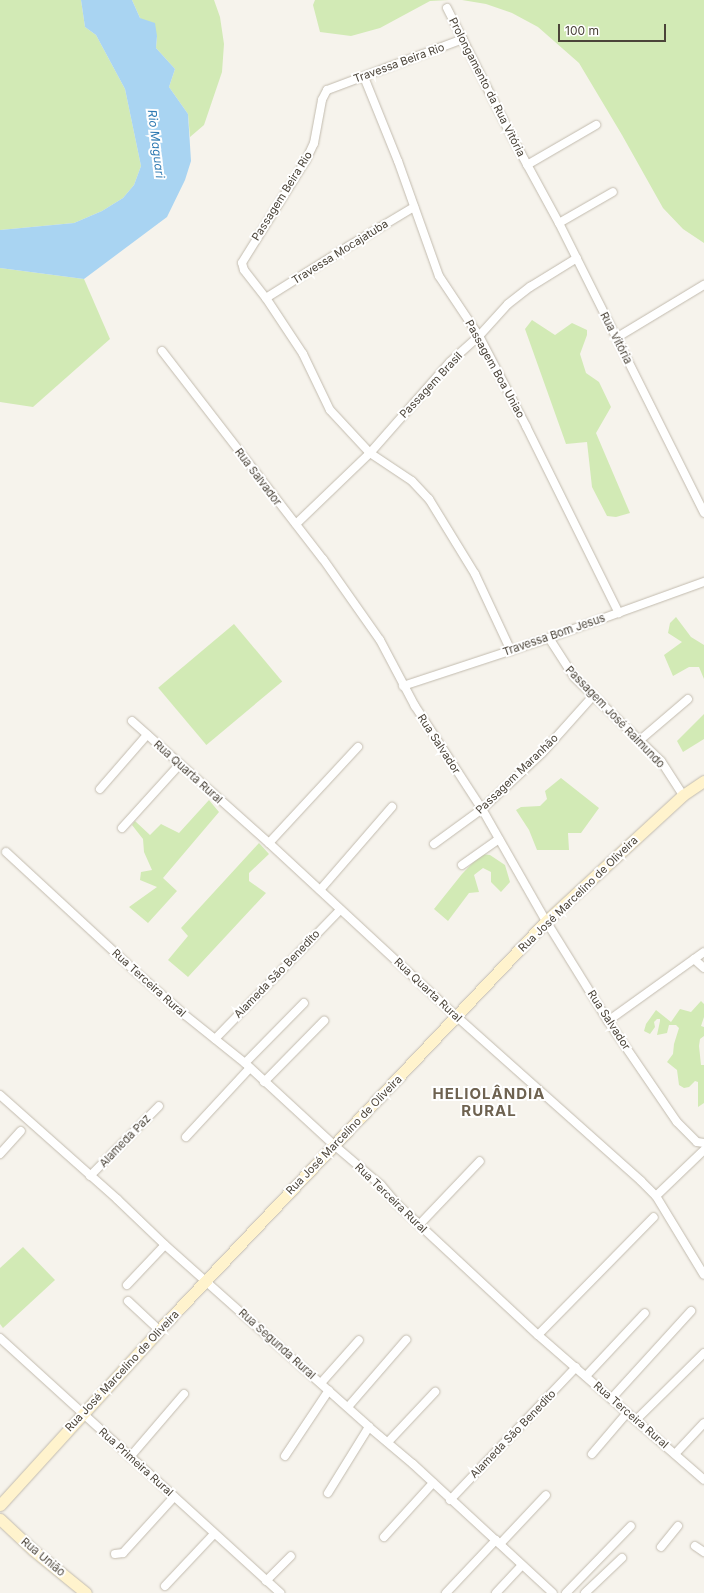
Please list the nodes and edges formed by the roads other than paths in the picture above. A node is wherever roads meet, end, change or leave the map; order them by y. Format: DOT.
graph roads {
  1 [pos="447,8"];
  2 [pos="463,39"];
  3 [pos="364,77"];
  4 [pos="336,85"];
  5 [pos="596,125"];
  6 [pos="527,165"];
  7 [pos="613,192"];
  8 [pos="414,208"];
  9 [pos="559,223"];
  10 [pos="577,258"];
  11 [pos="704,285"];
  12 [pos="266,298"];
  13 [pos="479,336"];
  14 [pos="616,338"];
  15 [pos="162,351"];
  16 [pos="370,453"];
  17 [pos="704,513"];
  18 [pos="296,524"];
  19 [pos="704,582"];
  20 [pos="618,613"];
  21 [pos="549,638"];
  22 [pos="511,651"];
  23 [pos="403,686"];
  24 [pos="593,696"];
  25 [pos="688,699"];
  26 [pos="132,721"];
  27 [pos="147,735"];
  28 [pos="640,740"];
  29 [pos="358,747"];
  30 [pos="180,764"];
  31 [pos="704,781"];
  32 [pos="100,789"];
  33 [pos="683,795"];
  34 [pos="392,807"];
  35 [pos="482,809"];
  36 [pos="122,828"];
  37 [pos="499,839"];
  38 [pos="269,843"];
  39 [pos="434,844"];
  40 [pos="6,852"];
  41 [pos="462,865"];
  42 [pos="320,890"];
  43 [pos="340,910"];
  44 [pos="546,921"];
  45 [pos="704,952"];
  46 [pos="694,959"];
  47 [pos="704,968"];
  48 [pos="304,1003"];
  49 [pos="456,1016"];
  50 [pos="324,1020"];
  51 [pos="608,1020"];
  52 [pos="215,1039"];
  53 [pos="247,1065"];
  54 [pos="264,1082"];
  55 [pos="1,1098"];
  56 [pos="159,1106"];
  57 [pos="21,1131"];
  58 [pos="186,1137"];
  59 [pos="704,1143"];
  60 [pos="334,1145"];
  61 [pos="704,1150"];
  62 [pos="0,1154"];
  63 [pos="480,1161"];
  64 [pos="90,1176"];
  65 [pos="656,1196"];
  66 [pos="654,1217"];
  67 [pos="419,1225"];
  68 [pos="165,1246"];
  69 [pos="704,1275"];
  70 [pos="207,1281"];
  71 [pos="128,1285"];
  72 [pos="128,1301"];
  73 [pos="691,1311"];
  74 [pos="645,1313"];
  75 [pos="162,1328"];
  76 [pos="538,1335"];
  77 [pos="0,1338"];
  78 [pos="358,1340"];
  79 [pos="406,1340"];
  80 [pos="704,1353"];
  81 [pos="576,1367"];
  82 [pos="586,1376"];
  83 [pos="321,1383"];
  84 [pos="329,1390"];
  85 [pos="435,1392"];
  86 [pos="184,1394"];
  87 [pos="611,1399"];
  88 [pos="348,1408"];
  89 [pos="627,1413"];
  90 [pos="83,1414"];
  91 [pos="636,1420"];
  92 [pos="704,1423"];
  93 [pos="369,1427"];
  94 [pos="388,1442"];
  95 [pos="592,1454"];
  96 [pos="675,1454"];
  97 [pos="285,1456"];
  98 [pos="130,1457"];
  99 [pos="704,1480"];
  100 [pos="433,1483"];
  101 [pos="328,1493"];
  102 [pos="546,1495"];
  103 [pos="174,1497"];
  104 [pos="450,1500"];
  105 [pos="0,1505"];
  106 [pos="0,1519"];
  107 [pos="631,1526"];
  108 [pos="678,1526"];
  109 [pos="214,1534"];
  110 [pos="384,1536"];
  111 [pos="498,1542"];
  112 [pos="696,1546"];
  113 [pos="661,1547"];
  114 [pos="704,1552"];
  115 [pos="115,1554"];
  116 [pos="291,1556"];
  117 [pos="622,1558"];
  118 [pos="522,1565"];
  119 [pos="266,1580"];
  120 [pos="165,1586"];
  121 [pos="86,1593"];
  122 [pos="280,1593"];
  123 [pos="446,1593"];
  124 [pos="496,1593"];
  125 [pos="553,1593"];
  126 [pos="566,1593"];
  127 [pos="585,1593"];
  1 -- 2 [label="street, Prolongamento da Rua Vitória"];
  2 -- 3 [label="street, Travessa Beira Rio"];
  2 -- 6 [label="street, Prolongamento da Rua Vitória"];
  3 -- 4 [label="street, Travessa Beira Rio"];
  3 -- 8 [label="street, Passagem Boa Uniao"];
  4 -- 12 [label="street, Passagem Beira Rio"];
  5 -- 6 [label="street"];
  6 -- 9 [label="street, Rua Vitória"];
  7 -- 9 [label="street"];
  8 -- 12 [label="street, Travessa Mocajatuba"];
  8 -- 13 [label="street, Passagem Boa Uniao"];
  9 -- 10 [label="street, Rua Vitória"];
  10 -- 13 [label="street, Passagem Brasil"];
  10 -- 14 [label="street, Rua Vitória"];
  11 -- 14 [label="street"];
  12 -- 16 [label="street"];
  13 -- 16 [label="street, Passagem Brasil"];
  13 -- 20 [label="street, Passagem Boa Uniao"];
  14 -- 17 [label="street, Rua Vitória"];
  15 -- 18 [label="street, Rua Salvador"];
  16 -- 18 [label="street, Passagem Brasil"];
  16 -- 22 [label="street"];
  18 -- 23 [label="street, Rua Salvador"];
  19 -- 20 [label="street, Travessa Bom Jesus"];
  20 -- 21 [label="street, Travessa Bom Jesus"];
  21 -- 22 [label="street, Travessa Bom Jesus"];
  21 -- 24 [label="street, Passagem José Raimundo"];
  22 -- 23 [label="street, Travessa Bom Jesus"];
  23 -- 35 [label="street, Rua Salvador"];
  24 -- 28 [label="street, Passagem José Raimundo"];
  24 -- 35 [label="street, Passagem Maranhão"];
  25 -- 28 [label="street"];
  26 -- 27 [label="street, Rua Quarta Rural"];
  27 -- 30 [label="street, Rua Quarta Rural"];
  27 -- 32 [label="street"];
  28 -- 33 [label="street, Passagem José Raimundo"];
  29 -- 38 [label="street"];
  30 -- 36 [label="street"];
  30 -- 38 [label="street, Rua Quarta Rural"];
  31 -- 33 [label="street, Rua José Marcelino de Oliveira"];
  33 -- 44 [label="street, Rua José Marcelino de Oliveira"];
  34 -- 42 [label="street"];
  35 -- 37 [label="street, Rua Salvador"];
  35 -- 39 [label="street, Passagem Maranhão"];
  37 -- 41 [label="street"];
  37 -- 44 [label="street, Rua Salvador"];
  38 -- 42 [label="street, Rua Quarta Rural"];
  40 -- 52 [label="street, Rua Terceira Rural"];
  42 -- 43 [label="street, Rua Quarta Rural"];
  43 -- 49 [label="street, Rua Quarta Rural"];
  43 -- 52 [label="street, Alameda São Benedito"];
  44 -- 49 [label="street, Rua José Marcelino de Oliveira"];
  44 -- 51 [label="street, Rua Salvador"];
  45 -- 46 [label="street"];
  46 -- 47 [label="street"];
  46 -- 51 [label="street"];
  48 -- 53 [label="street"];
  49 -- 60 [label="street, Rua José Marcelino de Oliveira"];
  49 -- 65 [label="street, Rua Quarta Rural"];
  50 -- 54 [label="street"];
  51 -- 59 [label="street, Rua Salvador"];
  52 -- 53 [label="street, Rua Terceira Rural"];
  53 -- 54 [label="street, Rua Terceira Rural"];
  53 -- 58 [label="street"];
  54 -- 60 [label="street, Rua Terceira Rural"];
  55 -- 64 [label="street, Rua Segunda Rural"];
  56 -- 64 [label="street, Alameda Paz"];
  57 -- 62 [label="street"];
  60 -- 67 [label="street, Rua Terceira Rural"];
  60 -- 70 [label="street, Rua José Marcelino de Oliveira"];
  61 -- 65 [label="street"];
  63 -- 67 [label="street"];
  64 -- 68 [label="street, Rua Segunda Rural"];
  65 -- 69 [label="street, Rua Quarta Rural"];
  66 -- 76 [label="street"];
  67 -- 76 [label="street, Rua Terceira Rural"];
  68 -- 70 [label="street, Rua Segunda Rural"];
  68 -- 71 [label="street"];
  70 -- 75 [label="street, Rua José Marcelino de Oliveira"];
  70 -- 83 [label="street, Rua Segunda Rural"];
  72 -- 75 [label="street"];
  73 -- 87 [label="street"];
  74 -- 82 [label="street"];
  75 -- 90 [label="street, Rua José Marcelino de Oliveira"];
  76 -- 81 [label="street, Rua Terceira Rural"];
  77 -- 90 [label="street, Rua Primeira Rural"];
  78 -- 83 [label="street"];
  79 -- 88 [label="street"];
  80 -- 91 [label="street"];
  81 -- 82 [label="street, Rua Terceira Rural"];
  81 -- 104 [label="street, Alameda São Benedito"];
  82 -- 87 [label="street, Rua Terceira Rural"];
  83 -- 84 [label="street, Rua Segunda Rural"];
  84 -- 88 [label="street, Rua Segunda Rural"];
  84 -- 97 [label="street"];
  85 -- 94 [label="street"];
  86 -- 98 [label="street"];
  87 -- 89 [label="street, Rua Terceira Rural"];
  88 -- 93 [label="street, Rua Segunda Rural"];
  89 -- 91 [label="street, Rua Terceira Rural"];
  89 -- 95 [label="street"];
  90 -- 98 [label="street, Rua Primeira Rural"];
  90 -- 105 [label="street, Rua José Marcelino de Oliveira"];
  91 -- 96 [label="street, Rua Terceira Rural"];
  92 -- 96 [label="street"];
  93 -- 94 [label="street, Rua Segunda Rural"];
  93 -- 101 [label="street"];
  94 -- 100 [label="street, Rua Segunda Rural"];
  96 -- 99 [label="street, Rua Terceira Rural"];
  98 -- 103 [label="street, Rua Primeira Rural"];
  100 -- 104 [label="street, Rua Segunda Rural"];
  100 -- 110 [label="street"];
  102 -- 111 [label="street"];
  103 -- 109 [label="street, Rua Primeira Rural"];
  103 -- 115 [label="street"];
  104 -- 111 [label="street, Rua Segunda Rural"];
  106 -- 121 [label="street, Rua União"];
  107 -- 126 [label="street"];
  108 -- 113 [label="street"];
  109 -- 119 [label="street, Rua Primeira Rural"];
  109 -- 120 [label="street"];
  111 -- 118 [label="street, Rua Segunda Rural"];
  111 -- 123 [label="street"];
  112 -- 114 [label="street"];
  116 -- 119 [label="street"];
  117 -- 127 [label="street"];
  118 -- 124 [label="street"];
  118 -- 125 [label="street, Rua Segunda Rural"];
  119 -- 122 [label="street, Rua Primeira Rural"];
}
